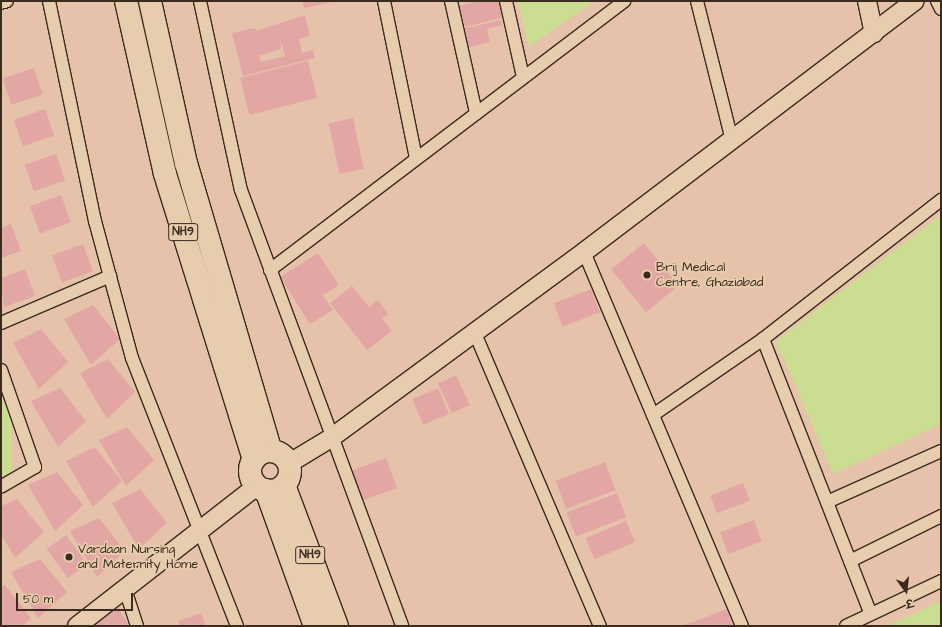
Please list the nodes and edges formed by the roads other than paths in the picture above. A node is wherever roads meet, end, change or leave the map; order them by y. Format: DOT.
graph roads {
  1 [pos="7,1"];
  2 [pos="49,1"];
  3 [pos="126,1"];
  4 [pos="150,1"];
  5 [pos="200,1"];
  6 [pos="384,1"];
  7 [pos="451,1"];
  8 [pos="506,1"];
  9 [pos="626,1"];
  10 [pos="697,1"];
  11 [pos="866,1"];
  12 [pos="915,1"];
  13 [pos="937,1"];
  14 [pos="1,3"];
  15 [pos="941,9"];
  16 [pos="874,33"];
  17 [pos="523,77"];
  18 [pos="476,113"];
  19 [pos="732,140"];
  20 [pos="416,158"];
  21 [pos="941,200"];
  22 [pos="584,252"];
  23 [pos="270,270"];
  24 [pos="110,276"];
  25 [pos="1,323"];
  26 [pos="474,331"];
  27 [pos="763,339"];
  28 [pos="1,370"];
  29 [pos="653,415"];
  30 [pos="331,438"];
  31 [pos="941,451"];
  32 [pos="263,455"];
  33 [pos="274,481"];
  34 [pos="1,487"];
  35 [pos="827,502"];
  36 [pos="941,516"];
  37 [pos="199,532"];
  38 [pos="850,561"];
  39 [pos="941,581"];
  40 [pos="125,589"];
  41 [pos="871,614"];
  42 [pos="77,626"];
  43 [pos="137,626"];
  44 [pos="236,626"];
  45 [pos="315,626"];
  46 [pos="337,626"];
  47 [pos="402,626"];
  48 [pos="600,626"];
  49 [pos="742,626"];
  50 [pos="846,626"];
  1 -- 14 [label="street"];
  2 -- 24 [label="street"];
  3 -- 32 [label="highway, NH9"];
  4 -- 32 [label="highway, NH9"];
  5 -- 23 [label="street"];
  6 -- 20 [label="street"];
  7 -- 18 [label="street"];
  8 -- 17 [label="street"];
  9 -- 17 [label="street"];
  10 -- 19 [label="street"];
  11 -- 16 [label="street"];
  12 -- 16 [label="street"];
  13 -- 15 [label="street"];
  16 -- 19 [label="street"];
  17 -- 18 [label="street"];
  18 -- 20 [label="street"];
  19 -- 22 [label="street"];
  20 -- 23 [label="street"];
  21 -- 27 [label="street"];
  22 -- 26 [label="street"];
  22 -- 29 [label="street"];
  23 -- 30 [label="street"];
  24 -- 25 [label="street"];
  24 -- 37 [label="street"];
  26 -- 30 [label="street"];
  26 -- 48 [label="street"];
  27 -- 29 [label="street"];
  27 -- 35 [label="street"];
  28 -- 34 [label="street"];
  29 -- 49 [label="street"];
  30 -- 33 [label="street"];
  30 -- 47 [label="street"];
  31 -- 35 [label="street"];
  32 -- 33 [label="highway"];
  32 -- 33 [label="highway, NH9"];
  33 -- 37 [label="street"];
  33 -- 45 [label="highway, NH9"];
  33 -- 46 [label="highway, NH9"];
  35 -- 38 [label="street"];
  36 -- 38 [label="street"];
  37 -- 40 [label="street"];
  37 -- 44 [label="street"];
  38 -- 41 [label="street"];
  39 -- 41 [label="street"];
  40 -- 42 [label="street"];
  40 -- 43 [label="street"];
  41 -- 50 [label="street"];
}
